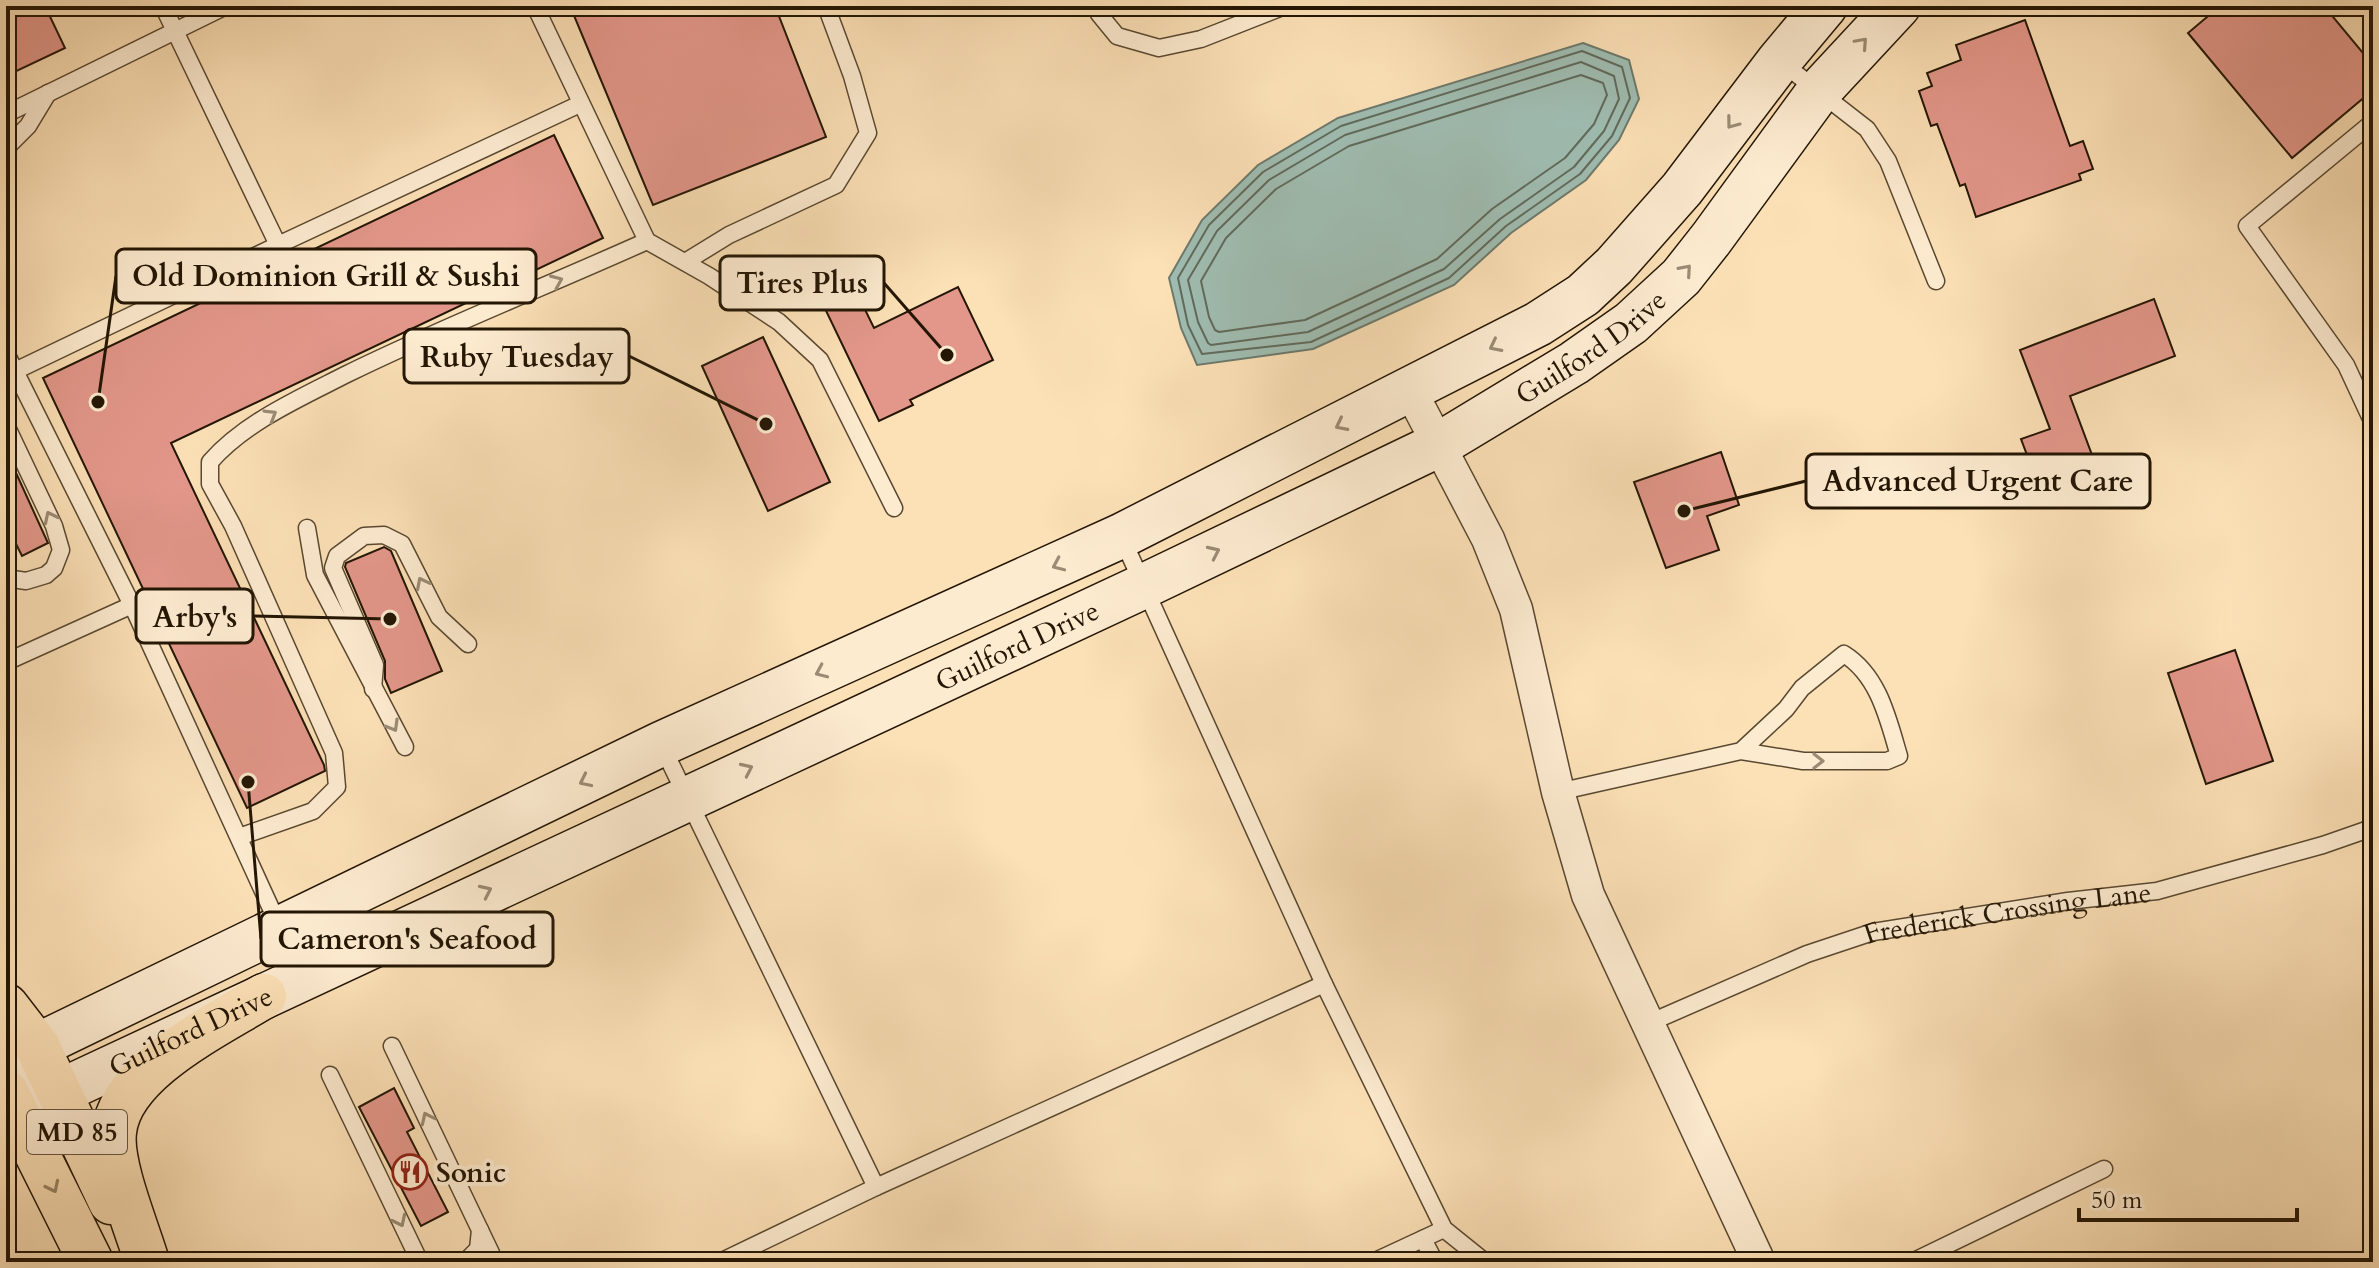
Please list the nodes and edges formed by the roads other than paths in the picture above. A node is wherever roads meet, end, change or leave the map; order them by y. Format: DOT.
graph roads {
  1 [pos="163,6"];
  2 [pos="226,6"];
  3 [pos="535,6"];
  4 [pos="826,6"];
  5 [pos="1098,6"];
  6 [pos="1285,6"];
  7 [pos="1825,6"];
  8 [pos="1898,6"];
  9 [pos="175,30"];
  10 [pos="1779,61"];
  11 [pos="1819,91"];
  12 [pos="48,93"];
  13 [pos="580,104"];
  14 [pos="6,114"];
  15 [pos="2373,122"];
  16 [pos="6,148"];
  17 [pos="647,241"];
  18 [pos="278,245"];
  19 [pos="685,262"];
  20 [pos="1936,281"];
  21 [pos="6,353"];
  22 [pos="15,371"];
  23 [pos="1410,390"];
  24 [pos="6,395"];
  25 [pos="2373,423"];
  26 [pos="6,425"];
  27 [pos="1440,444"];
  28 [pos="894,508"];
  29 [pos="307,528"];
  30 [pos="1121,536"];
  31 [pos="6,578"];
  32 [pos="1144,586"];
  33 [pos="132,605"];
  34 [pos="468,644"];
  35 [pos="6,662"];
  36 [pos="373,689"];
  37 [pos="661,744"];
  38 [pos="405,747"];
  39 [pos="1741,751"];
  40 [pos="1558,792"];
  41 [pos="686,798"];
  42 [pos="2373,824"];
  43 [pos="239,837"];
  44 [pos="279,927"];
  45 [pos="1324,984"];
  46 [pos="264,996"];
  47 [pos="6,1006"];
  48 [pos="1649,1023"];
  49 [pos="37,1046"];
  50 [pos="392,1046"];
  51 [pos="330,1075"];
  52 [pos="6,1091"];
  53 [pos="57,1093"];
  54 [pos="2104,1169"];
  55 [pos="876,1187"];
  56 [pos="1444,1229"];
  57 [pos="480,1230"];
  58 [pos="1423,1239"];
  59 [pos="91,1262"];
  60 [pos="140,1262"];
  61 [pos="147,1262"];
  62 [pos="420,1262"];
  63 [pos="465,1262"];
  64 [pos="492,1262"];
  65 [pos="720,1262"];
  66 [pos="1373,1262"];
  67 [pos="1435,1262"];
  68 [pos="1485,1262"];
  69 [pos="1759,1262"];
  70 [pos="1912,1262"];
  1 -- 9 [label="lane"];
  2 -- 9 [label="lane"];
  3 -- 13 [label="lane"];
  4 -- 19 [label="lane"];
  5 -- 6 [label="lane"];
  7 -- 10 [label="main road, Guilford Drive"];
  11 -- 8 [label="main road, Guilford Drive, one-way"];
  9 -- 12 [label="lane"];
  9 -- 18 [label="lane"];
  10 -- 11 [label="lane"];
  10 -- 23 [label="main road, Guilford Drive, one-way"];
  11 -- 20 [label="lane"];
  27 -- 11 [label="main road, Guilford Drive, one-way"];
  12 -- 14 [label="lane"];
  12 -- 16 [label="lane"];
  13 -- 17 [label="lane"];
  13 -- 18 [label="lane"];
  15 -- 25 [label="lane"];
  17 -- 19 [label="lane"];
  43 -- 17 [label="lane, one-way"];
  18 -- 22 [label="lane"];
  19 -- 28 [label="lane"];
  21 -- 22 [label="lane"];
  22 -- 24 [label="lane"];
  22 -- 33 [label="lane"];
  23 -- 27 [label="street"];
  23 -- 30 [label="main road, Guilford Drive, one-way"];
  31 -- 26 [label="lane, one-way"];
  32 -- 27 [label="main road, Guilford Drive, one-way"];
  27 -- 40 [label="street"];
  29 -- 36 [label="lane"];
  30 -- 32 [label="lane"];
  30 -- 37 [label="main road, Guilford Drive, one-way"];
  41 -- 32 [label="main road, Guilford Drive, one-way"];
  32 -- 45 [label="lane"];
  33 -- 35 [label="lane"];
  33 -- 43 [label="lane"];
  34 -- 36 [label="lane, one-way"];
  36 -- 38 [label="lane, one-way"];
  37 -- 41 [label="lane"];
  37 -- 44 [label="main road, Guilford Drive, one-way"];
  39 -- 39 [label="lane, one-way"];
  39 -- 40 [label="lane"];
  40 -- 48 [label="street"];
  46 -- 41 [label="main road, Guilford Drive, one-way"];
  41 -- 55 [label="lane"];
  42 -- 48 [label="lane, Frederick Crossing Lane"];
  43 -- 44 [label="lane"];
  44 -- 49 [label="main road, Guilford Drive"];
  45 -- 55 [label="lane"];
  45 -- 56 [label="lane"];
  46 -- 53 [label="main road, Guilford Drive"];
  46 -- 61 [label="main road"];
  47 -- 49 [label="main road, MD 85"];
  48 -- 69 [label="street"];
  49 -- 52 [label="main road, Guilford Drive"];
  49 -- 53 [label="main road, MD 85"];
  57 -- 50 [label="lane, one-way"];
  51 -- 62 [label="lane, one-way"];
  52 -- 53 [label="main road, Guilford Drive"];
  52 -- 59 [label="main road, MD 85, one-way"];
  53 -- 60 [label="main road, MD 85"];
  54 -- 70 [label="lane"];
  55 -- 65 [label="lane"];
  56 -- 58 [label="lane"];
  56 -- 68 [label="lane"];
  57 -- 63 [label="lane"];
  57 -- 64 [label="lane"];
  58 -- 66 [label="lane"];
  58 -- 67 [label="lane"];
}
